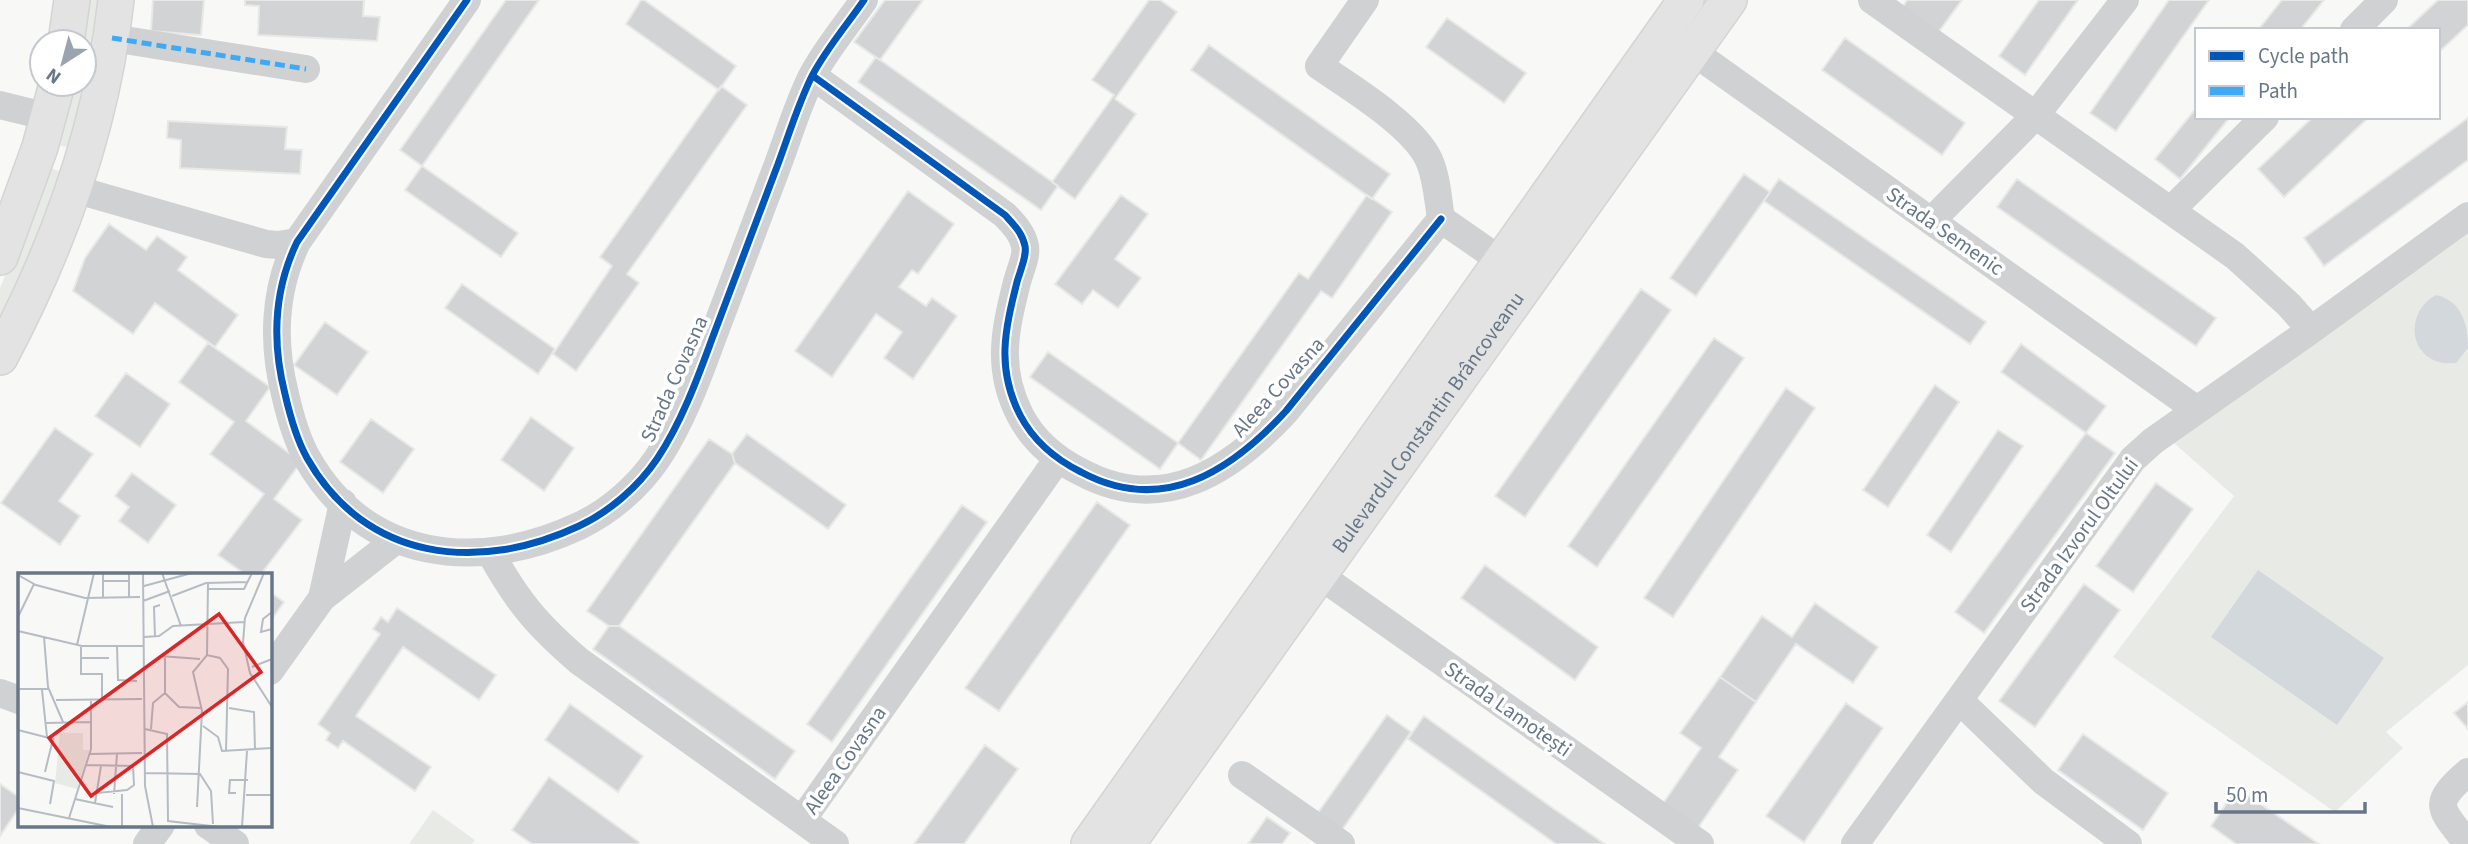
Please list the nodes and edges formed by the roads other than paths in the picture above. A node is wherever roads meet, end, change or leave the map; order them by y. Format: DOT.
graph roads {
  1 [pos="72,0"];
  2 [pos="116,0"];
  3 [pos="467,0"];
  4 [pos="864,0"];
  5 [pos="1365,0"];
  6 [pos="1686,0"];
  7 [pos="1729,0"];
  8 [pos="1872,0"];
  9 [pos="2125,0"];
  10 [pos="2384,0"];
  11 [pos="68,28"];
  12 [pos="2356,28"];
  13 [pos="112,38"];
  14 [pos="1692,51"];
  15 [pos="306,69"];
  16 [pos="813,76"];
  17 [pos="53,100"];
  18 [pos="0,105"];
  19 [pos="2035,116"];
  20 [pos="2263,119"];
  21 [pos="74,189"];
  22 [pos="2171,210"];
  23 [pos="2468,216"];
  24 [pos="1441,219"];
  25 [pos="1931,221"];
  26 [pos="297,242"];
  27 [pos="0,257"];
  28 [pos="1500,260"];
  29 [pos="2311,330"];
  30 [pos="0,357"];
  31 [pos="2197,410"];
  32 [pos="1057,460"];
  33 [pos="343,503"];
  34 [pos="396,540"];
  35 [pos="490,552"];
  36 [pos="1319,575"];
  37 [pos="322,598"];
  38 [pos="271,670"];
  39 [pos="0,693"];
  40 [pos="18,700"];
  41 [pos="1959,700"];
  42 [pos="2468,772"];
  43 [pos="1242,775"];
  44 [pos="802,820"];
  45 [pos="160,826"];
  46 [pos="209,826"];
  47 [pos="1698,843"];
  48 [pos="147,844"];
  49 [pos="235,844"];
  50 [pos="835,844"];
  51 [pos="1089,844"];
  52 [pos="1128,844"];
  53 [pos="1341,844"];
  54 [pos="1855,844"];
  55 [pos="2128,844"];
  56 [pos="2468,844"];
  1 -- 11 [label="main road"];
  2 -- 13 [label="main road"];
  3 -- 26 [label="street, Strada Covasna"];
  4 -- 16 [label="street, Strada Covasna"];
  5 -- 24 [label="street"];
  6 -- 28 [label="main road, Bulevardul Constantin Brâncoveanu"];
  7 -- 14 [label="main road, Bulevardul Constantin Brâncoveanu"];
  8 -- 19 [label="street"];
  9 -- 19 [label="street"];
  10 -- 12 [label="street"];
  13 -- 15 [label="street"];
  13 -- 21 [label="main road"];
  14 -- 25 [label="street, Strada Semenic"];
  14 -- 36 [label="main road, Bulevardul Constantin Brâncoveanu"];
  16 -- 32 [label="street, Aleea Covasna"];
  16 -- 35 [label="street, Strada Covasna"];
  17 -- 18 [label="street"];
  17 -- 27 [label="main road"];
  19 -- 22 [label="street"];
  19 -- 25 [label="street"];
  20 -- 22 [label="street"];
  21 -- 26 [label="street"];
  21 -- 30 [label="main road"];
  22 -- 29 [label="street"];
  23 -- 29 [label="street, Strada Izvorul Oltului"];
  24 -- 28 [label="street"];
  24 -- 32 [label="street, Aleea Covasna"];
  25 -- 31 [label="street, Strada Semenic"];
  26 -- 33 [label="street, Strada Covasna"];
  28 -- 51 [label="main road, Bulevardul Constantin Brâncoveanu"];
  29 -- 31 [label="street, Strada Izvorul Oltului"];
  31 -- 41 [label="street, Strada Izvorul Oltului"];
  32 -- 44 [label="street, Aleea Covasna"];
  33 -- 34 [label="street, Strada Covasna"];
  33 -- 37 [label="street"];
  34 -- 35 [label="street, Strada Covasna"];
  34 -- 37 [label="street"];
  35 -- 44 [label="street, Aleea Covasna"];
  36 -- 47 [label="street, Strada Lamotești"];
  36 -- 52 [label="main road, Bulevardul Constantin Brâncoveanu"];
  37 -- 38 [label="street"];
  39 -- 40 [label="street"];
  41 -- 54 [label="street, Strada Izvorul Oltului"];
  41 -- 55 [label="street"];
  42 -- 56 [label="street"];
  43 -- 53 [label="street"];
  44 -- 50 [label="street, Aleea Covasna"];
  45 -- 48 [label="street"];
  46 -- 49 [label="street"];
}
